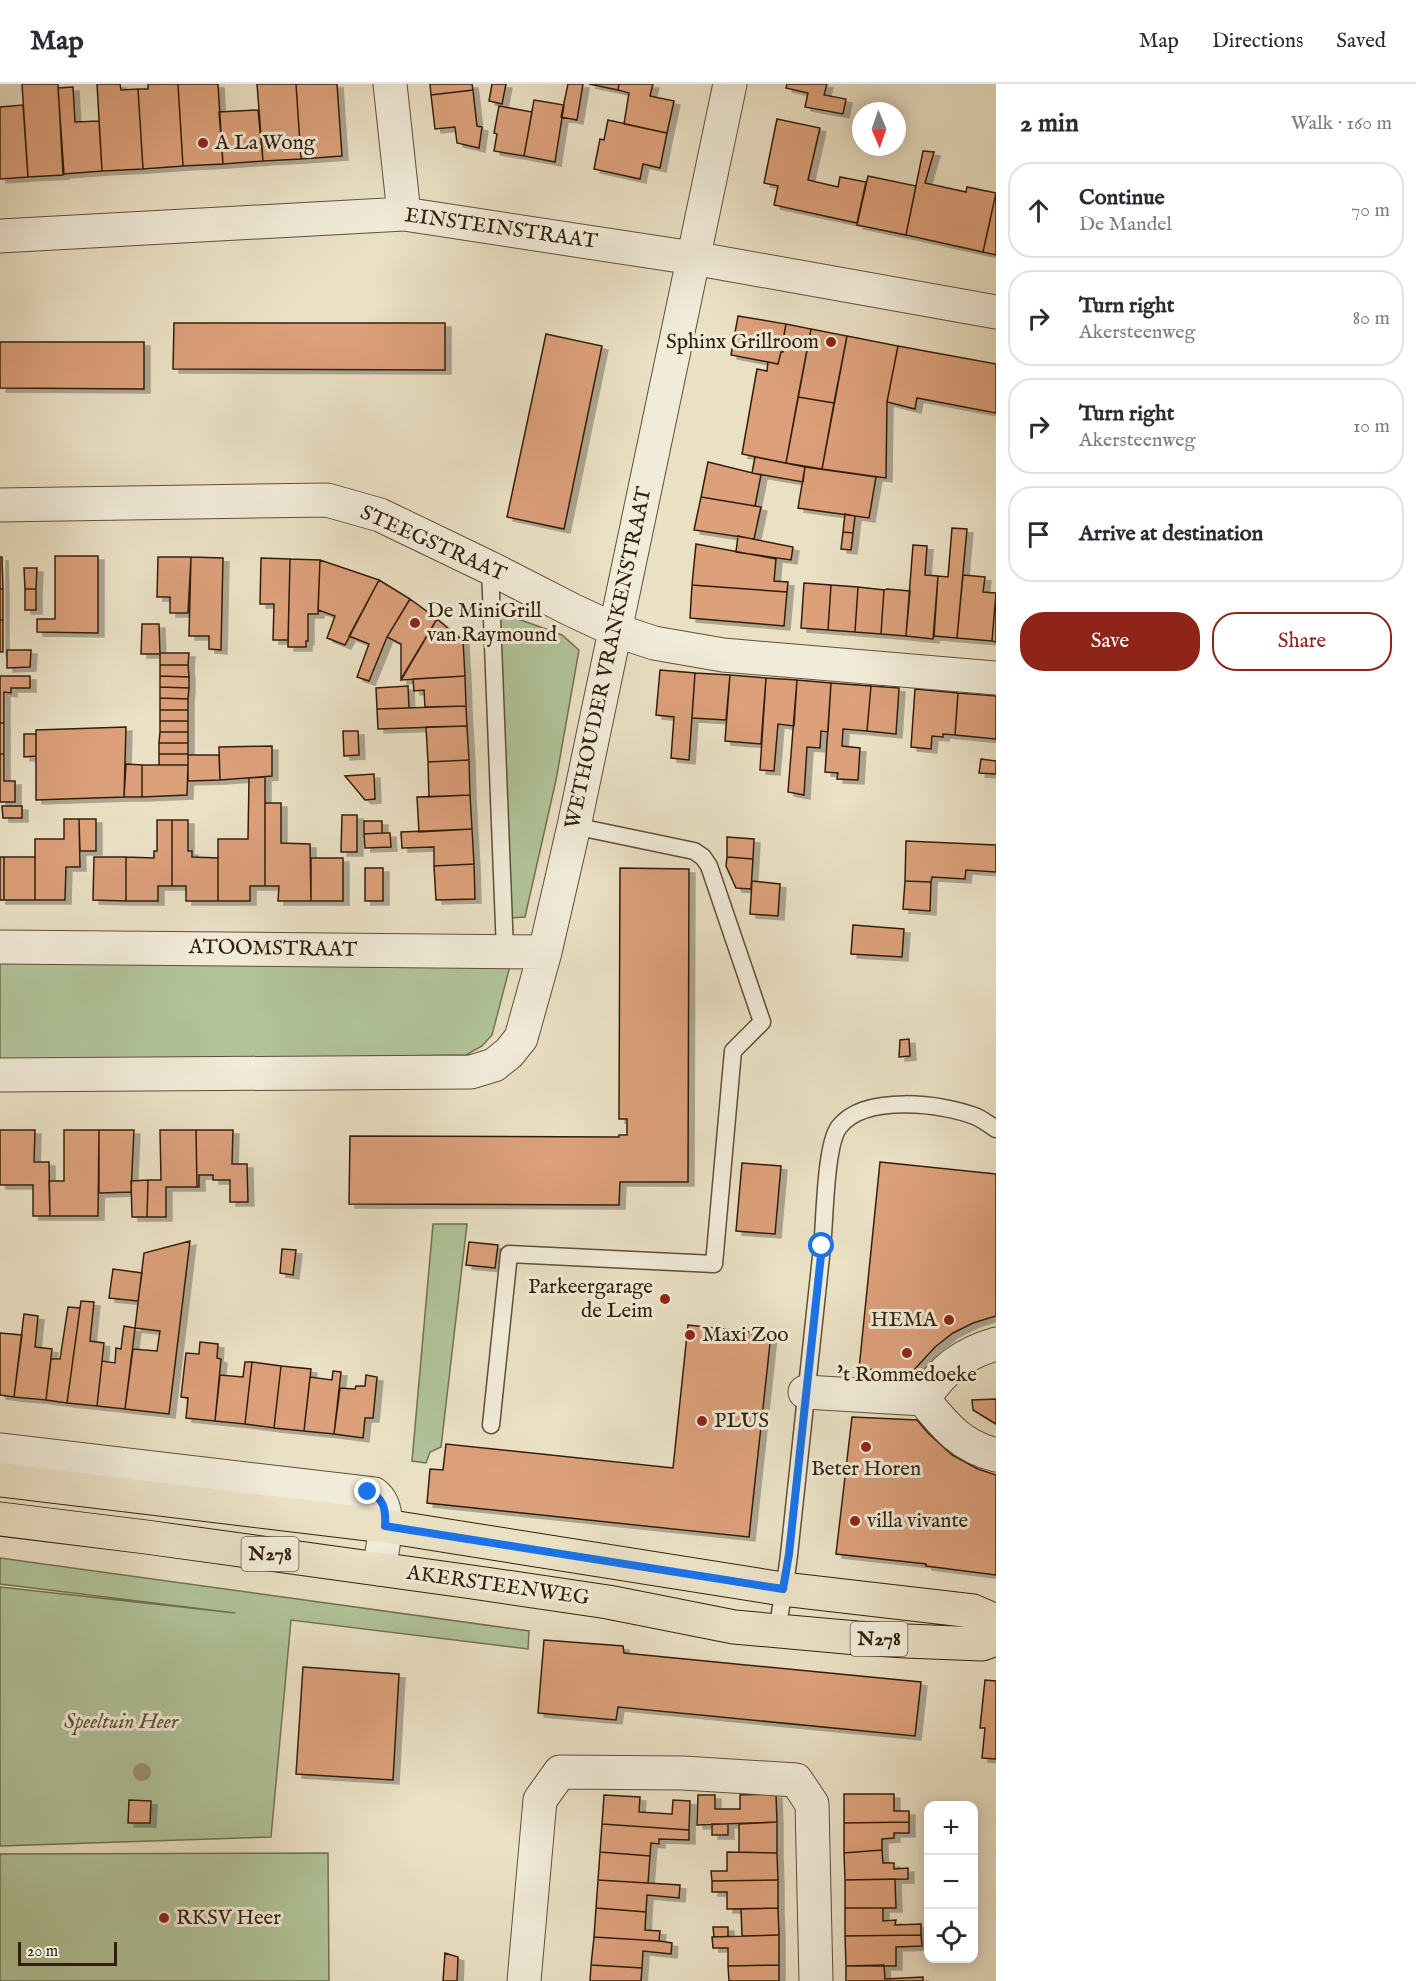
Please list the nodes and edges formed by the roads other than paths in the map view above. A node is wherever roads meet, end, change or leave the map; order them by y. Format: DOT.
graph roads {
  1 [pos="390,84"];
  2 [pos="730,84"];
  3 [pos="404,214"];
  4 [pos="0,236"];
  5 [pos="693,258"];
  6 [pos="996,312"];
  7 [pos="0,505"];
  8 [pos="490,568"];
  9 [pos="615,630"];
  10 [pos="996,678"];
  11 [pos="574,826"];
  12 [pos="0,947"];
  13 [pos="505,951"];
  14 [pos="545,952"];
  15 [pos="0,1075"];
  16 [pos="996,1129"];
  17 [pos="996,1344"];
  18 [pos="805,1392"];
  19 [pos="923,1399"];
  20 [pos="491,1425"];
  21 [pos="0,1450"];
  22 [pos="996,1455"];
  23 [pos="0,1480"];
  24 [pos="0,1519"];
  25 [pos="385,1526"];
  26 [pos="379,1569"];
  27 [pos="783,1589"];
  28 [pos="996,1621"];
  29 [pos="777,1631"];
  30 [pos="996,1639"];
  31 [pos="524,1981"];
  32 [pos="816,1981"];
  1 -- 3 [label="street"];
  2 -- 5 [label="street, WETHOUDER VRANKENSTRAAT"];
  3 -- 4 [label="street, EINSTEINSTRAAT"];
  3 -- 5 [label="street, EINSTEINSTRAAT"];
  5 -- 6 [label="street, EINSTEINSTRAAT"];
  5 -- 9 [label="street, WETHOUDER VRANKENSTRAAT"];
  7 -- 8 [label="street, STEEGSTRAAT"];
  8 -- 9 [label="street, STEEGSTRAAT"];
  8 -- 13 [label="lane"];
  9 -- 10 [label="street, STEEGSTRAAT"];
  9 -- 11 [label="street, WETHOUDER VRANKENSTRAAT"];
  11 -- 14 [label="street, WETHOUDER VRANKENSTRAAT"];
  11 -- 20 [label="lane"];
  12 -- 13 [label="street, ATOOMSTRAAT"];
  13 -- 14 [label="street, ATOOMSTRAAT"];
  14 -- 15 [label="street, WETHOUDER VRANKENSTRAAT"];
  16 -- 18 [label="lane"];
  17 -- 19 [label="street"];
  18 -- 19 [label="street"];
  18 -- 27 [label="lane"];
  19 -- 22 [label="street"];
  21 -- 25 [label="street"];
  23 -- 25 [label="main road, AKERSTEENWEG / N278"];
  24 -- 26 [label="main road, AKERSTEENWEG / N278"];
  25 -- 26 [label="street"];
  25 -- 27 [label="main road, AKERSTEENWEG / N278"];
  26 -- 29 [label="main road, AKERSTEENWEG / N278"];
  27 -- 28 [label="main road, AKERSTEENWEG / N278"];
  27 -- 29 [label="lane"];
  29 -- 30 [label="main road, AKERSTEENWEG / N278"];
  31 -- 32 [label="street"];
}
